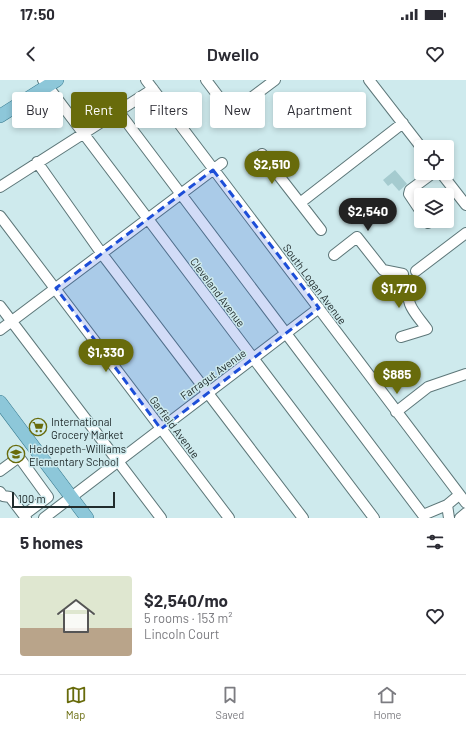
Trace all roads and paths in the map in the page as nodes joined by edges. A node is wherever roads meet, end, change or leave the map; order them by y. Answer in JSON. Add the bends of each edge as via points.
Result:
{"nodes":[{"id":1,"x":146,"y":80,"type":"edge"},
{"id":2,"x":206,"y":80,"type":"edge"},
{"id":3,"x":275,"y":80,"type":"edge"},
{"id":4,"x":370,"y":80,"type":"edge"},
{"id":5,"x":49,"y":82,"type":"edge"},
{"id":6,"x":153,"y":90,"type":"junction"},
{"id":7,"x":127,"y":107,"type":"edge"},
{"id":8,"x":0,"y":116,"type":"edge"},
{"id":9,"x":127,"y":123,"type":"edge"},
{"id":10,"x":402,"y":123,"type":"junction"},
{"id":11,"x":92,"y":128,"type":"edge"},
{"id":12,"x":83,"y":133,"type":"junction"},
{"id":13,"x":415,"y":140,"type":"edge"},
{"id":14,"x":262,"y":154,"type":"dead end"},
{"id":15,"x":37,"y":162,"type":"junction"},
{"id":16,"x":222,"y":163,"type":"dead end"},
{"id":17,"x":213,"y":170,"type":"junction"},
{"id":18,"x":424,"y":180,"type":"edge"},
{"id":19,"x":446,"y":180,"type":"edge"},
{"id":20,"x":0,"y":187,"type":"edge"},
{"id":21,"x":181,"y":194,"type":"junction"},
{"id":22,"x":414,"y":202,"type":"edge"},
{"id":23,"x":300,"y":203,"type":"junction"},
{"id":24,"x":466,"y":205,"type":"edge"},
{"id":25,"x":0,"y":216,"type":"edge"},
{"id":26,"x":148,"y":219,"type":"junction"},
{"id":27,"x":321,"y":230,"type":"dead end"},
{"id":28,"x":466,"y":233,"type":"edge"},
{"id":29,"x":102,"y":254,"type":"junction"},
{"id":30,"x":334,"y":255,"type":"dead end"},
{"id":31,"x":416,"y":271,"type":"junction"},
{"id":32,"x":403,"y":274,"type":"junction"},
{"id":33,"x":409,"y":282,"type":"junction"},
{"id":34,"x":56,"y":288,"type":"junction"},
{"id":35,"x":0,"y":306,"type":"edge"},
{"id":36,"x":319,"y":308,"type":"junction"},
{"id":37,"x":12,"y":321,"type":"junction"},
{"id":38,"x":0,"y":330,"type":"edge"},
{"id":39,"x":286,"y":334,"type":"junction"},
{"id":40,"x":401,"y":337,"type":"dead end"},
{"id":41,"x":254,"y":359,"type":"junction"},
{"id":42,"x":466,"y":374,"type":"edge"},
{"id":43,"x":208,"y":392,"type":"junction"},
{"id":44,"x":0,"y":402,"type":"edge"},
{"id":45,"x":396,"y":412,"type":"junction"},
{"id":46,"x":161,"y":429,"type":"junction"},
{"id":47,"x":118,"y":462,"type":"junction"},
{"id":48,"x":0,"y":471,"type":"edge"},
{"id":49,"x":0,"y":492,"type":"edge"},
{"id":50,"x":459,"y":495,"type":"junction"},
{"id":51,"x":72,"y":498,"type":"junction"},
{"id":52,"x":466,"y":503,"type":"edge"},
{"id":53,"x":447,"y":504,"type":"junction"},
{"id":54,"x":466,"y":513,"type":"edge"},
{"id":55,"x":25,"y":517,"type":"edge"},
{"id":56,"x":44,"y":518,"type":"edge"},
{"id":57,"x":87,"y":518,"type":"edge"},
{"id":58,"x":161,"y":518,"type":"edge"},
{"id":59,"x":229,"y":518,"type":"edge"},
{"id":60,"x":303,"y":518,"type":"edge"},
{"id":61,"x":374,"y":518,"type":"edge"},
{"id":62,"x":449,"y":518,"type":"edge"},
{"id":63,"x":460,"y":518,"type":"edge"}],
"edges":[{"from":1,"to":6,"type":"street","name":"South Logan Avenue"},
{"from":2,"to":3,"type":"street","via":[[231,113]]},
{"from":4,"to":10,"type":"street"},
{"from":5,"to":8,"type":"main road"},
{"from":5,"to":12,"type":"street","name":"Cleveland Avenue"},
{"from":6,"to":7,"type":"street"},
{"from":6,"to":17,"type":"street","name":"South Logan Avenue"},
{"from":9,"to":21,"type":"street"},
{"from":10,"to":13,"type":"street"},
{"from":10,"to":23,"type":"street"},
{"from":11,"to":12,"type":"street"},
{"from":12,"to":15,"type":"street"},
{"from":12,"to":26,"type":"street","name":"Cleveland Avenue"},
{"from":14,"to":23,"type":"street"},
{"from":15,"to":20,"type":"street"},
{"from":15,"to":29,"type":"street"},
{"from":16,"to":17,"type":"street"},
{"from":17,"to":21,"type":"street"},
{"from":17,"to":36,"type":"street","name":"South Logan Avenue"},
{"from":18,"to":22,"type":"street","via":[[410,190],[409,194]]},
{"from":19,"to":24,"type":"street"},
{"from":21,"to":26,"type":"street"},
{"from":21,"to":39,"type":"street"},
{"from":23,"to":27,"type":"street"},
{"from":25,"to":34,"type":"street","name":"Garfield Avenue"},
{"from":26,"to":29,"type":"street"},
{"from":26,"to":41,"type":"street","name":"Cleveland Avenue"},
{"from":28,"to":31,"type":"street"},
{"from":29,"to":34,"type":"street"},
{"from":29,"to":43,"type":"street"},
{"from":30,"to":32,"type":"street","via":[[357,237],[383,270]]},
{"from":31,"to":32,"type":"street","via":[[408,268]]},
{"from":31,"to":33,"type":"street","via":[[416,279]]},
{"from":32,"to":33,"type":"street"},
{"from":33,"to":40,"type":"street","via":[[408,302],[427,329]]},
{"from":34,"to":37,"type":"street"},
{"from":34,"to":46,"type":"street","name":"Garfield Avenue"},
{"from":35,"to":37,"type":"street"},
{"from":36,"to":39,"type":"street","name":"Farragut Avenue"},
{"from":36,"to":45,"type":"street","name":"South Logan Avenue"},
{"from":37,"to":38,"type":"street"},
{"from":37,"to":47,"type":"street"},
{"from":39,"to":41,"type":"street","name":"Farragut Avenue"},
{"from":39,"to":53,"type":"street","via":[[424,515]]},
{"from":41,"to":43,"type":"street","name":"Farragut Avenue"},
{"from":41,"to":61,"type":"street","name":"Cleveland Avenue"},
{"from":42,"to":45,"type":"street","via":[[428,387]]},
{"from":43,"to":46,"type":"street","name":"Farragut Avenue"},
{"from":43,"to":60,"type":"street"},
{"from":44,"to":51,"type":"main road"},
{"from":45,"to":50,"type":"street","name":"South Logan Avenue"},
{"from":46,"to":47,"type":"street","name":"Farragut Avenue"},
{"from":46,"to":59,"type":"street","name":"Garfield Avenue"},
{"from":47,"to":51,"type":"street","name":"Farragut Avenue"},
{"from":47,"to":58,"type":"street"},
{"from":48,"to":55,"type":"street","via":[[19,457],[48,497]]},
{"from":49,"to":55,"type":"street","via":[[3,496],[10,497]]},
{"from":50,"to":52,"type":"street","name":"South Logan Avenue"},
{"from":50,"to":53,"type":"street"},
{"from":51,"to":56,"type":"street","name":"Farragut Avenue"},
{"from":51,"to":57,"type":"main road"},
{"from":53,"to":62,"type":"street"},
{"from":54,"to":63,"type":"street"}]}
